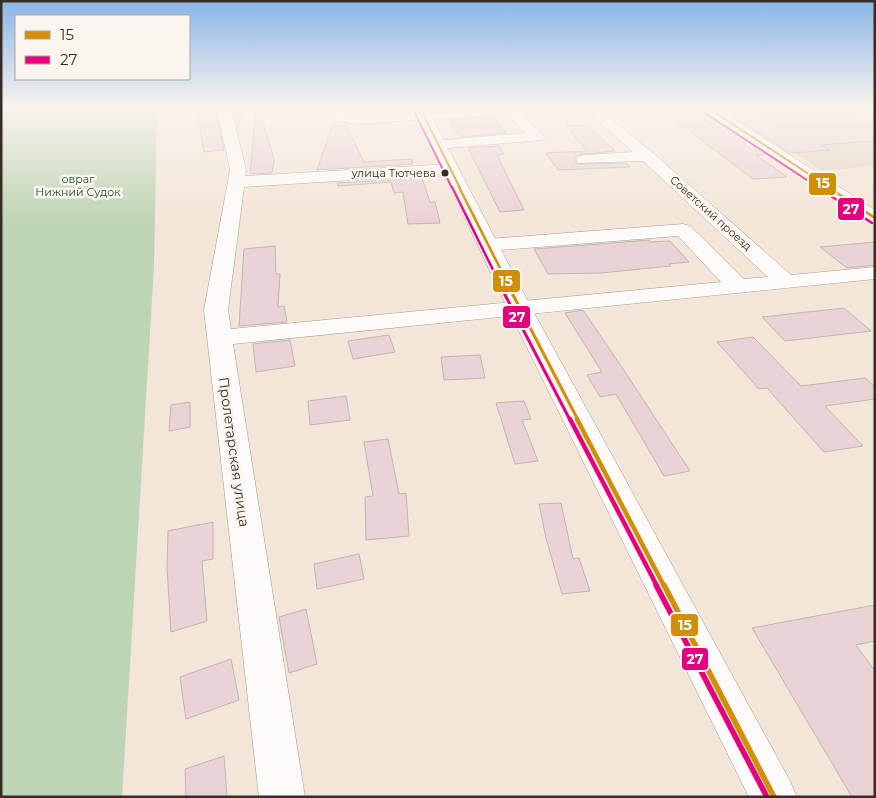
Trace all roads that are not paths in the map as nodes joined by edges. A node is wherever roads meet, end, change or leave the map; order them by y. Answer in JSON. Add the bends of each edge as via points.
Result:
{"nodes":[{"id":1,"x":232,"y":145,"type":"edge"},
{"id":2,"x":436,"y":145,"type":"edge"},
{"id":3,"x":496,"y":145,"type":"edge"},
{"id":4,"x":634,"y":145,"type":"edge"},
{"id":5,"x":765,"y":145,"type":"edge"},
{"id":6,"x":444,"y":156,"type":"junction"},
{"id":7,"x":647,"y":156,"type":"junction"},
{"id":8,"x":584,"y":160,"type":"dead end"},
{"id":9,"x":236,"y":182,"type":"junction"},
{"id":10,"x":875,"y":218,"type":"edge"},
{"id":11,"x":488,"y":244,"type":"junction"},
{"id":12,"x":875,"y":273,"type":"edge"},
{"id":13,"x":786,"y":281,"type":"junction"},
{"id":14,"x":738,"y":286,"type":"junction"},
{"id":15,"x":520,"y":309,"type":"junction"},
{"id":16,"x":219,"y":338,"type":"junction"},
{"id":17,"x":282,"y":797,"type":"edge"},
{"id":18,"x":774,"y":797,"type":"edge"}],
"edges":[{"from":1,"to":9,"type":"street","name":"Пролетарская улица","via":[[238,170]]},
{"from":2,"to":6,"type":"street"},
{"from":3,"to":6,"type":"street"},
{"from":4,"to":7,"type":"street","name":"Советский проезд"},
{"from":5,"to":10,"type":"street"},
{"from":6,"to":9,"type":"street"},
{"from":6,"to":11,"type":"street"},
{"from":7,"to":8,"type":"street"},
{"from":7,"to":13,"type":"street","name":"Советский проезд"},
{"from":9,"to":16,"type":"street","name":"Пролетарская улица","via":[[216,310]]},
{"from":11,"to":14,"type":"street","via":[[683,230]]},
{"from":11,"to":15,"type":"street"},
{"from":12,"to":13,"type":"street"},
{"from":13,"to":14,"type":"street"},
{"from":14,"to":15,"type":"street"},
{"from":15,"to":16,"type":"street"},
{"from":15,"to":18,"type":"street"},
{"from":16,"to":17,"type":"street","name":"Пролетарская улица"}]}
